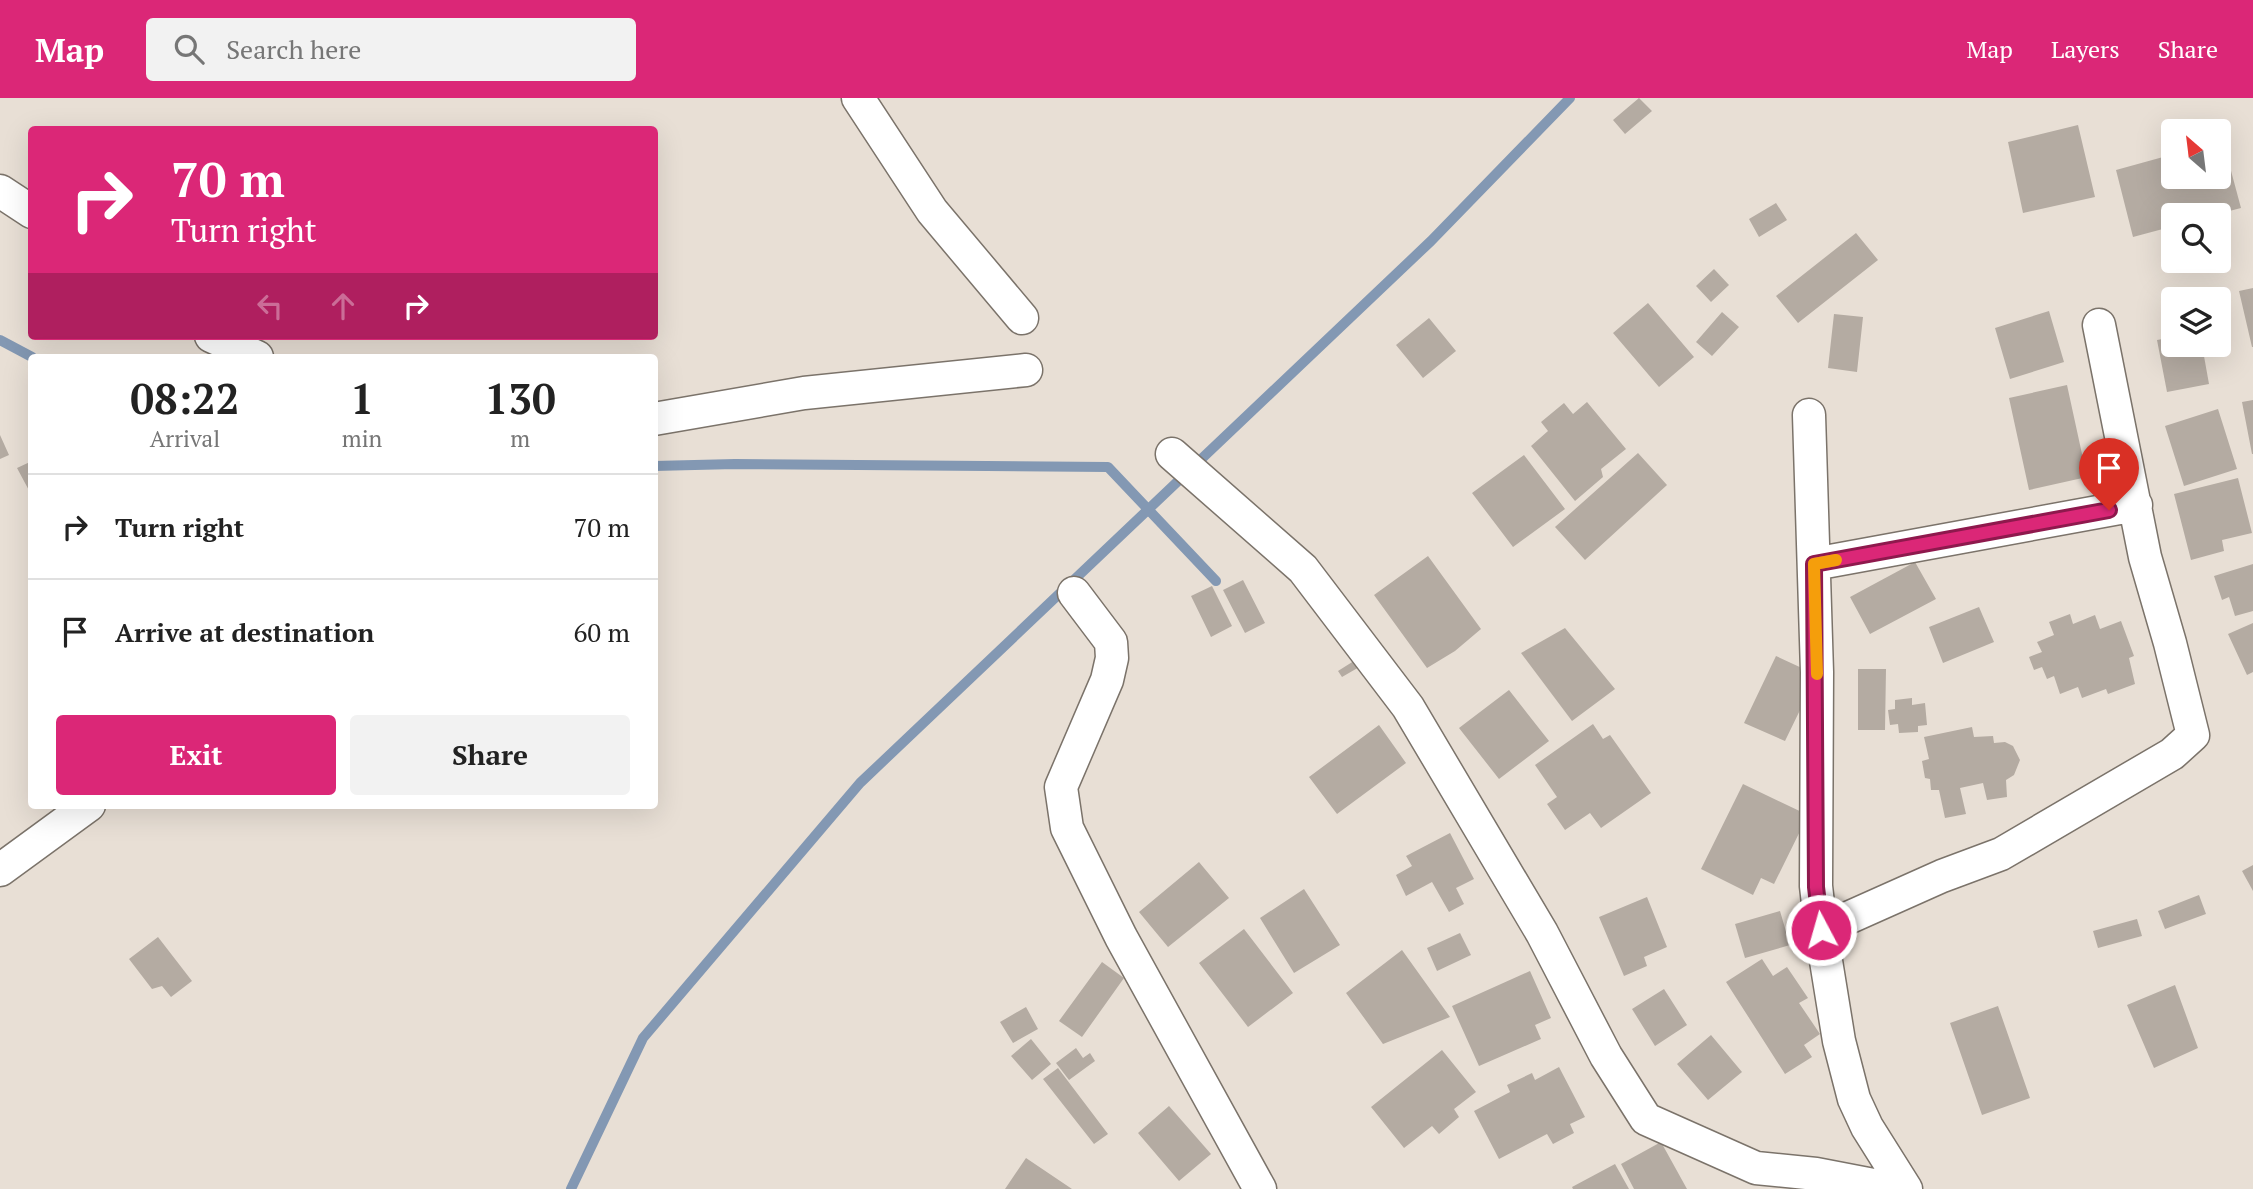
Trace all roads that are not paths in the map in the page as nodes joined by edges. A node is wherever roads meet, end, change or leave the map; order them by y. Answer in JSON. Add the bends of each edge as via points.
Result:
{"nodes":[{"id":1,"x":858,"y":98,"type":"edge"},
{"id":2,"x":0,"y":191,"type":"edge"},
{"id":3,"x":28,"y":209,"type":"edge"},
{"id":4,"x":1022,"y":318,"type":"dead end"},
{"id":5,"x":2099,"y":325,"type":"dead end"},
{"id":6,"x":220,"y":340,"type":"edge"},
{"id":7,"x":250,"y":354,"type":"edge"},
{"id":8,"x":1026,"y":370,"type":"dead end"},
{"id":9,"x":1809,"y":415,"type":"dead end"},
{"id":10,"x":658,"y":418,"type":"edge"},
{"id":11,"x":1172,"y":454,"type":"dead end"},
{"id":12,"x":2136,"y":505,"type":"junction"},
{"id":13,"x":1814,"y":564,"type":"junction"},
{"id":14,"x":1074,"y":593,"type":"dead end"},
{"id":15,"x":84,"y":809,"type":"edge"},
{"id":16,"x":0,"y":870,"type":"edge"},
{"id":17,"x":1821,"y":930,"type":"junction"},
{"id":18,"x":1260,"y":1189,"type":"edge"},
{"id":19,"x":1895,"y":1189,"type":"edge"},
{"id":20,"x":1906,"y":1189,"type":"edge"}],
"edges":[{"from":1,"to":4,"type":"street","via":[[932,211]]},
{"from":2,"to":3,"type":"street"},
{"from":5,"to":12,"type":"street"},
{"from":6,"to":7,"type":"street"},
{"from":8,"to":10,"type":"street","via":[[804,393]]},
{"from":9,"to":13,"type":"street"},
{"from":11,"to":19,"type":"street","via":[[1303,569],[1408,707],[1646,1119],[1756,1168]]},
{"from":12,"to":13,"type":"street"},
{"from":12,"to":17,"type":"street","via":[[2145,557],[2193,736],[2172,754],[2001,854]]},
{"from":13,"to":17,"type":"street","via":[[1816,887]]},
{"from":14,"to":18,"type":"street","via":[[1111,642],[1112,658],[1107,681],[1061,787],[1067,828],[1121,937]]},
{"from":15,"to":16,"type":"street"},
{"from":17,"to":20,"type":"street","via":[[1839,1041],[1854,1099]]}]}
